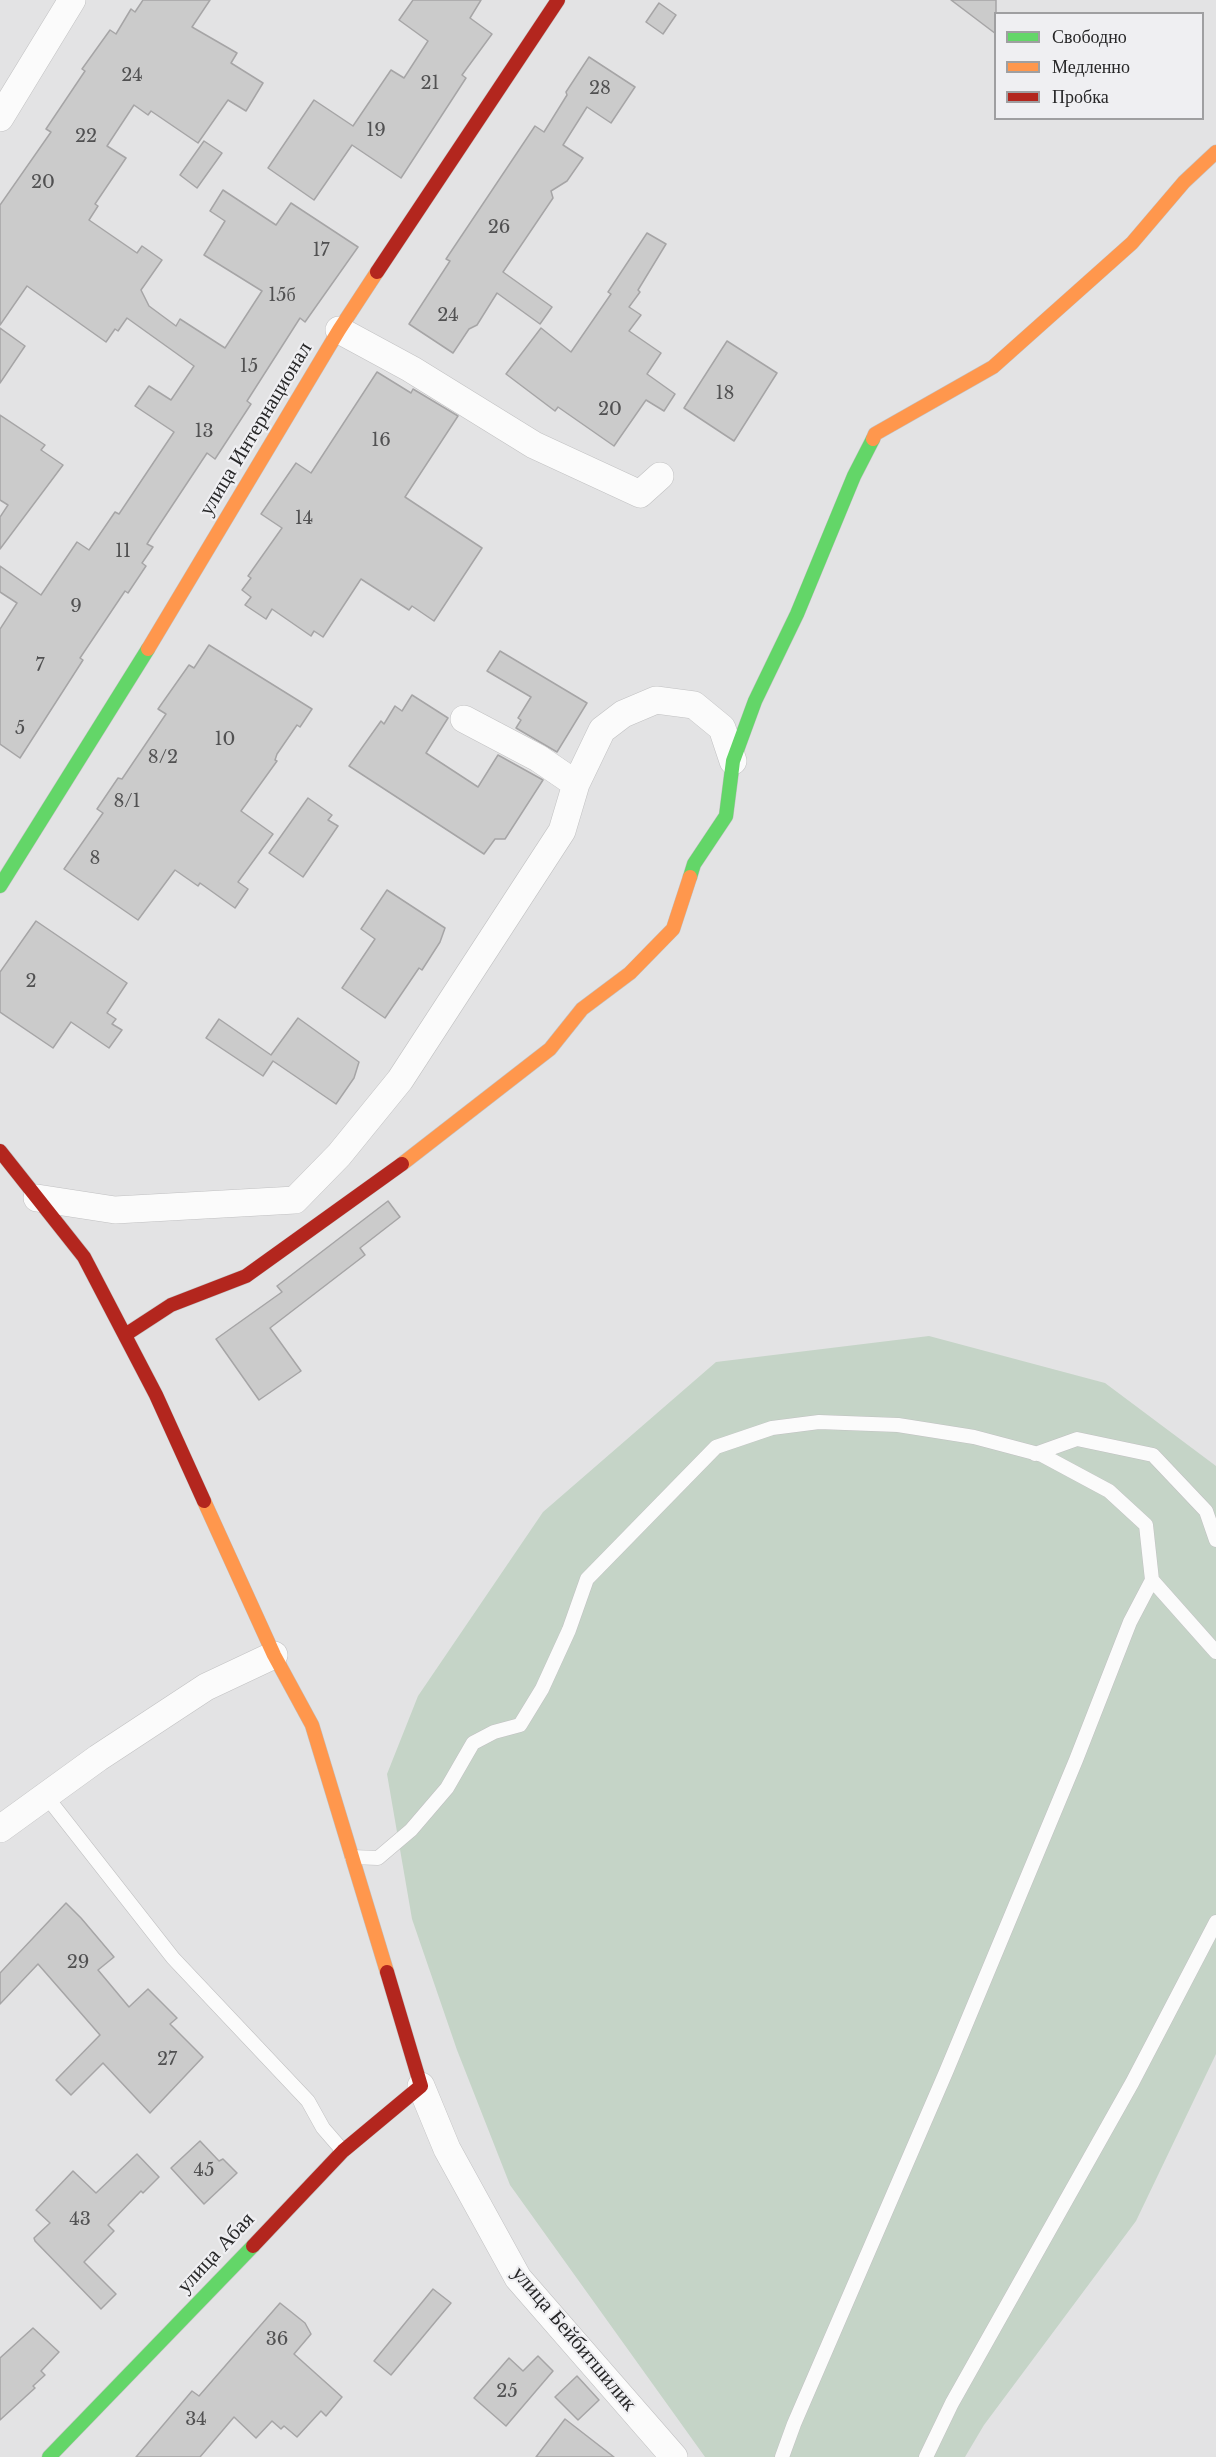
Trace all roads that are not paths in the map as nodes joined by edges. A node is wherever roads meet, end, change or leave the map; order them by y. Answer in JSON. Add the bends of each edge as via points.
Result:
{"nodes":[{"id":1,"x":72,"y":0,"type":"edge"},
{"id":2,"x":558,"y":0,"type":"edge"},
{"id":3,"x":0,"y":118,"type":"edge"},
{"id":4,"x":1216,"y":152,"type":"edge"},
{"id":5,"x":339,"y":330,"type":"junction"},
{"id":6,"x":660,"y":476,"type":"dead end"},
{"id":7,"x":464,"y":719,"type":"dead end"},
{"id":8,"x":733,"y":761,"type":"junction"},
{"id":9,"x":576,"y":784,"type":"junction"},
{"id":10,"x":0,"y":886,"type":"edge"},
{"id":11,"x":0,"y":1151,"type":"edge"},
{"id":12,"x":37,"y":1198,"type":"junction"},
{"id":13,"x":125,"y":1335,"type":"junction"},
{"id":14,"x":1035,"y":1454,"type":"junction"},
{"id":15,"x":1216,"y":1540,"type":"edge"},
{"id":16,"x":1152,"y":1580,"type":"junction"},
{"id":17,"x":1216,"y":1652,"type":"edge"},
{"id":18,"x":274,"y":1655,"type":"junction"},
{"id":19,"x":46,"y":1796,"type":"junction"},
{"id":20,"x":0,"y":1829,"type":"edge"},
{"id":21,"x":352,"y":1857,"type":"junction"},
{"id":22,"x":1216,"y":1922,"type":"edge"},
{"id":23,"x":421,"y":2086,"type":"junction"},
{"id":24,"x":343,"y":2151,"type":"junction"},
{"id":25,"x":670,"y":2455,"type":"edge"},
{"id":26,"x":49,"y":2457,"type":"edge"},
{"id":27,"x":782,"y":2457,"type":"edge"},
{"id":28,"x":926,"y":2457,"type":"edge"}],
"edges":[{"from":1,"to":3,"type":"street"},
{"from":2,"to":5,"type":"street","name":"улица Интернационал"},
{"from":4,"to":8,"type":"street","via":[[1184,182],[1132,243],[993,368],[875,434],[755,701]]},
{"from":5,"to":6,"type":"street","via":[[534,445],[640,494]]},
{"from":5,"to":10,"type":"street","name":"улица Интернационал","via":[[192,579]]},
{"from":7,"to":9,"type":"street","via":[[538,758]]},
{"from":8,"to":9,"type":"street","via":[[722,728],[694,705],[656,700],[622,714],[602,730]]},
{"from":8,"to":13,"type":"street","via":[[726,816],[694,864],[673,929],[630,973],[582,1009],[550,1049],[410,1158],[246,1276],[171,1305]]},
{"from":9,"to":12,"type":"street","via":[[562,831],[400,1080],[339,1155],[295,1200],[114,1210]]},
{"from":11,"to":12,"type":"street"},
{"from":12,"to":13,"type":"street","via":[[84,1257]]},
{"from":13,"to":18,"type":"street"},
{"from":14,"to":15,"type":"lane","via":[[1077,1439],[1153,1455],[1206,1511]]},
{"from":14,"to":16,"type":"lane","via":[[1109,1491],[1146,1525]]},
{"from":14,"to":21,"type":"lane","via":[[974,1437],[898,1425],[819,1422],[772,1428],[716,1447],[587,1579],[542,1689],[520,1725],[474,1743],[447,1788],[411,1830],[378,1858]]},
{"from":16,"to":17,"type":"lane"},
{"from":16,"to":27,"type":"lane","via":[[1130,1622],[985,1979]]},
{"from":18,"to":19,"type":"street","via":[[206,1688]]},
{"from":18,"to":21,"type":"street","via":[[312,1725]]},
{"from":19,"to":20,"type":"street"},
{"from":19,"to":24,"type":"lane","via":[[173,1958],[308,2101],[322,2128]]},
{"from":21,"to":23,"type":"street"},
{"from":22,"to":28,"type":"lane"},
{"from":23,"to":24,"type":"street","name":"улица Абая"},
{"from":23,"to":25,"type":"street","name":"улица Бейбитшилик","via":[[447,2150],[518,2278]]},
{"from":24,"to":26,"type":"street","name":"улица Абая"}]}
